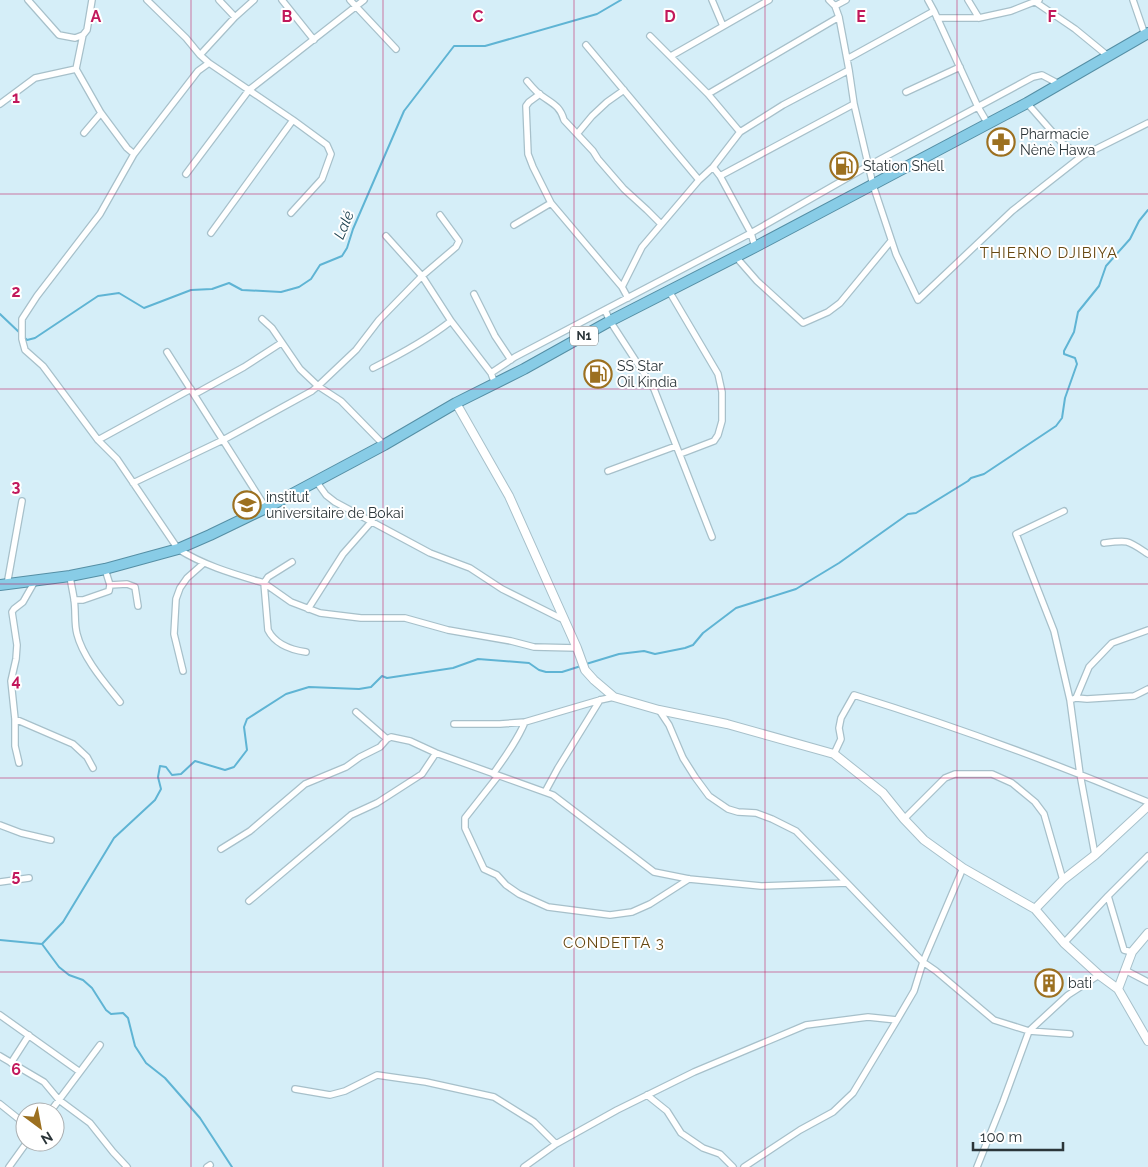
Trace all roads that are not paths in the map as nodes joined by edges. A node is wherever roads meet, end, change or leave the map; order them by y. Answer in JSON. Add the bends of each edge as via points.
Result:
{"nodes":[{"id":1,"x":28,"y":0,"type":"edge"},
{"id":2,"x":92,"y":0,"type":"edge"},
{"id":3,"x":148,"y":0,"type":"edge"},
{"id":4,"x":219,"y":0,"type":"edge"},
{"id":5,"x":254,"y":0,"type":"edge"},
{"id":6,"x":282,"y":0,"type":"edge"},
{"id":7,"x":350,"y":0,"type":"edge"},
{"id":8,"x":364,"y":0,"type":"edge"},
{"id":9,"x":712,"y":0,"type":"edge"},
{"id":10,"x":769,"y":0,"type":"edge"},
{"id":11,"x":829,"y":0,"type":"edge"},
{"id":12,"x":846,"y":0,"type":"edge"},
{"id":13,"x":928,"y":0,"type":"edge"},
{"id":14,"x":968,"y":0,"type":"edge"},
{"id":15,"x":1133,"y":0,"type":"edge"},
{"id":16,"x":1035,"y":1,"type":"edge"},
{"id":17,"x":835,"y":6,"type":"junction"},
{"id":18,"x":357,"y":7,"type":"junction"},
{"id":19,"x":934,"y":12,"type":"junction"},
{"id":20,"x":235,"y":17,"type":"junction"},
{"id":21,"x":839,"y":17,"type":"junction"},
{"id":22,"x":937,"y":18,"type":"junction"},
{"id":23,"x":979,"y":18,"type":"junction"},
{"id":24,"x":723,"y":26,"type":"junction"},
{"id":25,"x":1146,"y":34,"type":"edge"},
{"id":26,"x":83,"y":35,"type":"junction"},
{"id":27,"x":650,"y":36,"type":"dead end"},
{"id":28,"x":314,"y":40,"type":"junction"},
{"id":29,"x":586,"y":45,"type":"dead end"},
{"id":30,"x":396,"y":49,"type":"dead end"},
{"id":31,"x":200,"y":55,"type":"junction"},
{"id":32,"x":670,"y":56,"type":"junction"},
{"id":33,"x":1108,"y":56,"type":"junction"},
{"id":34,"x":847,"y":59,"type":"junction"},
{"id":35,"x":209,"y":63,"type":"junction"},
{"id":36,"x":960,"y":67,"type":"junction"},
{"id":37,"x":76,"y":69,"type":"junction"},
{"id":38,"x":849,"y":70,"type":"junction"},
{"id":39,"x":527,"y":81,"type":"dead end"},
{"id":40,"x":1059,"y":84,"type":"junction"},
{"id":41,"x":250,"y":90,"type":"junction"},
{"id":42,"x":624,"y":90,"type":"junction"},
{"id":43,"x":906,"y":92,"type":"dead end"},
{"id":44,"x":540,"y":94,"type":"junction"},
{"id":45,"x":708,"y":94,"type":"junction"},
{"id":46,"x":1027,"y":103,"type":"junction"},
{"id":47,"x":0,"y":104,"type":"edge"},
{"id":48,"x":854,"y":104,"type":"junction"},
{"id":49,"x":978,"y":107,"type":"junction"},
{"id":50,"x":101,"y":113,"type":"junction"},
{"id":51,"x":293,"y":120,"type":"junction"},
{"id":52,"x":1148,"y":123,"type":"edge"},
{"id":53,"x":988,"y":124,"type":"junction"},
{"id":54,"x":740,"y":132,"type":"junction"},
{"id":55,"x":84,"y":133,"type":"dead end"},
{"id":56,"x":577,"y":134,"type":"junction"},
{"id":57,"x":134,"y":154,"type":"junction"},
{"id":58,"x":1082,"y":156,"type":"junction"},
{"id":59,"x":868,"y":166,"type":"junction"},
{"id":60,"x":713,"y":167,"type":"junction"},
{"id":61,"x":186,"y":174,"type":"dead end"},
{"id":62,"x":720,"y":176,"type":"junction"},
{"id":63,"x":700,"y":180,"type":"junction"},
{"id":64,"x":873,"y":185,"type":"junction"},
{"id":65,"x":551,"y":203,"type":"junction"},
{"id":66,"x":291,"y":213,"type":"dead end"},
{"id":67,"x":440,"y":215,"type":"dead end"},
{"id":68,"x":661,"y":224,"type":"junction"},
{"id":69,"x":514,"y":225,"type":"dead end"},
{"id":70,"x":211,"y":232,"type":"dead end"},
{"id":71,"x":751,"y":233,"type":"junction"},
{"id":72,"x":386,"y":236,"type":"dead end"},
{"id":73,"x":891,"y":241,"type":"junction"},
{"id":74,"x":755,"y":247,"type":"junction"},
{"id":75,"x":736,"y":257,"type":"junction"},
{"id":76,"x":422,"y":276,"type":"junction"},
{"id":77,"x":622,"y":287,"type":"junction"},
{"id":78,"x":669,"y":291,"type":"junction"},
{"id":79,"x":474,"y":294,"type":"dead end"},
{"id":80,"x":628,"y":298,"type":"junction"},
{"id":81,"x":605,"y":310,"type":"junction"},
{"id":82,"x":262,"y":319,"type":"dead end"},
{"id":83,"x":451,"y":320,"type":"junction"},
{"id":84,"x":610,"y":321,"type":"junction"},
{"id":85,"x":281,"y":343,"type":"junction"},
{"id":86,"x":167,"y":352,"type":"dead end"},
{"id":87,"x":513,"y":358,"type":"junction"},
{"id":88,"x":373,"y":368,"type":"dead end"},
{"id":89,"x":524,"y":369,"type":"junction"},
{"id":90,"x":491,"y":373,"type":"junction"},
{"id":91,"x":495,"y":384,"type":"junction"},
{"id":92,"x":318,"y":386,"type":"junction"},
{"id":93,"x":193,"y":392,"type":"junction"},
{"id":94,"x":456,"y":403,"type":"junction"},
{"id":95,"x":98,"y":440,"type":"junction"},
{"id":96,"x":223,"y":440,"type":"junction"},
{"id":97,"x":384,"y":445,"type":"junction"},
{"id":98,"x":676,"y":446,"type":"junction"},
{"id":99,"x":680,"y":454,"type":"junction"},
{"id":100,"x":608,"y":471,"type":"dead end"},
{"id":101,"x":316,"y":481,"type":"junction"},
{"id":102,"x":133,"y":483,"type":"junction"},
{"id":103,"x":22,"y":501,"type":"dead end"},
{"id":104,"x":266,"y":508,"type":"junction"},
{"id":105,"x":1064,"y":511,"type":"dead end"},
{"id":106,"x":372,"y":521,"type":"junction"},
{"id":107,"x":712,"y":537,"type":"dead end"},
{"id":108,"x":1104,"y":544,"type":"dead end"},
{"id":109,"x":178,"y":549,"type":"junction"},
{"id":110,"x":1148,"y":554,"type":"edge"},
{"id":111,"x":292,"y":562,"type":"dead end"},
{"id":112,"x":204,"y":563,"type":"junction"},
{"id":113,"x":105,"y":569,"type":"junction"},
{"id":114,"x":70,"y":576,"type":"junction"},
{"id":115,"x":35,"y":581,"type":"junction"},
{"id":116,"x":264,"y":583,"type":"junction"},
{"id":117,"x":3,"y":585,"type":"edge"},
{"id":118,"x":110,"y":585,"type":"junction"},
{"id":119,"x":74,"y":600,"type":"junction"},
{"id":120,"x":138,"y":606,"type":"dead end"},
{"id":121,"x":308,"y":609,"type":"junction"},
{"id":122,"x":565,"y":620,"type":"junction"},
{"id":123,"x":1148,"y":630,"type":"edge"},
{"id":124,"x":577,"y":648,"type":"junction"},
{"id":125,"x":306,"y":652,"type":"dead end"},
{"id":126,"x":183,"y":671,"type":"dead end"},
{"id":127,"x":1148,"y":689,"type":"edge"},
{"id":128,"x":614,"y":697,"type":"junction"},
{"id":129,"x":1073,"y":699,"type":"junction"},
{"id":130,"x":600,"y":700,"type":"junction"},
{"id":131,"x":120,"y":702,"type":"dead end"},
{"id":132,"x":659,"y":710,"type":"junction"},
{"id":133,"x":356,"y":712,"type":"dead end"},
{"id":134,"x":15,"y":719,"type":"junction"},
{"id":135,"x":525,"y":722,"type":"junction"},
{"id":136,"x":454,"y":724,"type":"dead end"},
{"id":137,"x":387,"y":739,"type":"junction"},
{"id":138,"x":436,"y":753,"type":"junction"},
{"id":139,"x":834,"y":754,"type":"junction"},
{"id":140,"x":19,"y":763,"type":"dead end"},
{"id":141,"x":93,"y":768,"type":"dead end"},
{"id":142,"x":1080,"y":774,"type":"junction"},
{"id":143,"x":495,"y":775,"type":"junction"},
{"id":144,"x":544,"y":792,"type":"junction"},
{"id":145,"x":1148,"y":802,"type":"edge"},
{"id":146,"x":1148,"y":806,"type":"edge"},
{"id":147,"x":904,"y":819,"type":"junction"},
{"id":148,"x":0,"y":825,"type":"edge"},
{"id":149,"x":51,"y":840,"type":"dead end"},
{"id":150,"x":221,"y":849,"type":"dead end"},
{"id":151,"x":1095,"y":855,"type":"junction"},
{"id":152,"x":1148,"y":856,"type":"edge"},
{"id":153,"x":963,"y":868,"type":"junction"},
{"id":154,"x":30,"y":878,"type":"dead end"},
{"id":155,"x":689,"y":879,"type":"junction"},
{"id":156,"x":1063,"y":880,"type":"junction"},
{"id":157,"x":0,"y":882,"type":"edge"},
{"id":158,"x":847,"y":883,"type":"junction"},
{"id":159,"x":1108,"y":896,"type":"junction"},
{"id":160,"x":249,"y":901,"type":"dead end"},
{"id":161,"x":1035,"y":909,"type":"junction"},
{"id":162,"x":1148,"y":933,"type":"edge"},
{"id":163,"x":1064,"y":942,"type":"junction"},
{"id":164,"x":1132,"y":952,"type":"junction"},
{"id":165,"x":924,"y":962,"type":"junction"},
{"id":166,"x":1125,"y":970,"type":"junction"},
{"id":167,"x":1099,"y":975,"type":"junction"},
{"id":168,"x":1148,"y":982,"type":"edge"},
{"id":169,"x":1118,"y":990,"type":"junction"},
{"id":170,"x":0,"y":1015,"type":"edge"},
{"id":171,"x":897,"y":1020,"type":"junction"},
{"id":172,"x":1029,"y":1032,"type":"junction"},
{"id":173,"x":1070,"y":1034,"type":"dead end"},
{"id":174,"x":29,"y":1035,"type":"junction"},
{"id":175,"x":1148,"y":1041,"type":"edge"},
{"id":176,"x":100,"y":1045,"type":"dead end"},
{"id":177,"x":0,"y":1056,"type":"edge"},
{"id":178,"x":11,"y":1063,"type":"junction"},
{"id":179,"x":80,"y":1072,"type":"junction"},
{"id":180,"x":295,"y":1089,"type":"dead end"},
{"id":181,"x":647,"y":1095,"type":"junction"},
{"id":182,"x":59,"y":1100,"type":"junction"},
{"id":183,"x":0,"y":1104,"type":"edge"},
{"id":184,"x":15,"y":1116,"type":"edge"},
{"id":185,"x":556,"y":1144,"type":"junction"},
{"id":186,"x":20,"y":1152,"type":"edge"},
{"id":187,"x":9,"y":1167,"type":"edge"},
{"id":188,"x":127,"y":1167,"type":"edge"},
{"id":189,"x":524,"y":1167,"type":"edge"},
{"id":190,"x":733,"y":1167,"type":"edge"},
{"id":191,"x":744,"y":1167,"type":"edge"},
{"id":192,"x":978,"y":1167,"type":"edge"}],
"edges":[{"from":1,"to":26,"type":"street","via":[[60,35],[75,38]]},
{"from":2,"to":26,"type":"street","via":[[87,30]]},
{"from":3,"to":31,"type":"street"},
{"from":4,"to":20,"type":"street"},
{"from":5,"to":20,"type":"street"},
{"from":6,"to":28,"type":"street"},
{"from":7,"to":18,"type":"street"},
{"from":8,"to":18,"type":"street"},
{"from":9,"to":24,"type":"street"},
{"from":10,"to":24,"type":"street"},
{"from":11,"to":17,"type":"street"},
{"from":12,"to":17,"type":"street"},
{"from":13,"to":19,"type":"street"},
{"from":14,"to":23,"type":"street"},
{"from":15,"to":25,"type":"street"},
{"from":16,"to":23,"type":"street","via":[[1011,11]]},
{"from":16,"to":33,"type":"street"},
{"from":17,"to":21,"type":"street"},
{"from":18,"to":28,"type":"street"},
{"from":18,"to":30,"type":"street"},
{"from":19,"to":22,"type":"street"},
{"from":19,"to":34,"type":"street"},
{"from":20,"to":31,"type":"street"},
{"from":21,"to":34,"type":"street"},
{"from":21,"to":45,"type":"street"},
{"from":22,"to":23,"type":"street"},
{"from":22,"to":36,"type":"street"},
{"from":24,"to":32,"type":"street"},
{"from":25,"to":33,"type":"highway","number":"N1"},
{"from":26,"to":37,"type":"street"},
{"from":27,"to":32,"type":"street"},
{"from":28,"to":41,"type":"street"},
{"from":29,"to":42,"type":"street"},
{"from":31,"to":35,"type":"street"},
{"from":32,"to":45,"type":"street"},
{"from":33,"to":40,"type":"highway","number":"N1"},
{"from":34,"to":38,"type":"street"},
{"from":35,"to":41,"type":"street"},
{"from":35,"to":57,"type":"street","via":[[198,71]]},
{"from":36,"to":43,"type":"street"},
{"from":36,"to":49,"type":"street"},
{"from":37,"to":47,"type":"street","via":[[35,78]]},
{"from":37,"to":50,"type":"street"},
{"from":38,"to":48,"type":"street"},
{"from":38,"to":54,"type":"street"},
{"from":39,"to":44,"type":"street"},
{"from":40,"to":46,"type":"highway","number":"N1"},
{"from":40,"to":49,"type":"street","via":[[1042,75],[1033,77]]},
{"from":41,"to":51,"type":"street"},
{"from":41,"to":61,"type":"street"},
{"from":42,"to":56,"type":"street","via":[[592,116]]},
{"from":42,"to":63,"type":"street"},
{"from":44,"to":56,"type":"street","via":[[559,108],[564,120]]},
{"from":44,"to":65,"type":"street","via":[[526,106],[528,154]]},
{"from":45,"to":54,"type":"street"},
{"from":46,"to":53,"type":"highway","number":"N1"},
{"from":46,"to":58,"type":"street","via":[[1062,143]]},
{"from":48,"to":59,"type":"street"},
{"from":48,"to":62,"type":"street"},
{"from":49,"to":53,"type":"street"},
{"from":49,"to":59,"type":"street"},
{"from":50,"to":55,"type":"street"},
{"from":50,"to":57,"type":"street"},
{"from":51,"to":66,"type":"street","via":[[327,145],[331,154],[322,179]]},
{"from":51,"to":70,"type":"street"},
{"from":52,"to":58,"type":"street"},
{"from":53,"to":64,"type":"highway","number":"N1"},
{"from":54,"to":60,"type":"street"},
{"from":56,"to":68,"type":"street","via":[[624,189]]},
{"from":57,"to":95,"type":"street","via":[[100,214],[22,319],[25,350],[43,366]]},
{"from":58,"to":73,"type":"street","via":[[1012,211],[918,300]]},
{"from":59,"to":64,"type":"street"},
{"from":59,"to":71,"type":"street"},
{"from":60,"to":62,"type":"street"},
{"from":60,"to":63,"type":"street"},
{"from":62,"to":71,"type":"street"},
{"from":63,"to":68,"type":"street"},
{"from":64,"to":73,"type":"street"},
{"from":64,"to":74,"type":"highway","number":"N1"},
{"from":65,"to":69,"type":"street"},
{"from":65,"to":77,"type":"street"},
{"from":67,"to":76,"type":"street","via":[[459,242]]},
{"from":68,"to":77,"type":"street","via":[[642,247]]},
{"from":71,"to":74,"type":"street"},
{"from":71,"to":80,"type":"street"},
{"from":72,"to":76,"type":"street"},
{"from":73,"to":75,"type":"street","via":[[840,303],[804,323],[757,282]]},
{"from":74,"to":75,"type":"highway","number":"N1"},
{"from":75,"to":78,"type":"highway","number":"N1"},
{"from":76,"to":83,"type":"street"},
{"from":76,"to":92,"type":"street","via":[[356,350]]},
{"from":77,"to":80,"type":"street"},
{"from":78,"to":84,"type":"highway","number":"N1"},
{"from":78,"to":99,"type":"street","via":[[718,374],[722,392],[722,421],[718,435],[714,440]]},
{"from":79,"to":87,"type":"street","via":[[495,336]]},
{"from":80,"to":81,"type":"street"},
{"from":81,"to":84,"type":"street"},
{"from":81,"to":87,"type":"street"},
{"from":82,"to":85,"type":"street"},
{"from":83,"to":88,"type":"street","via":[[415,346]]},
{"from":83,"to":90,"type":"street"},
{"from":84,"to":89,"type":"highway","number":"N1"},
{"from":84,"to":98,"type":"street","via":[[654,389]]},
{"from":85,"to":92,"type":"street","via":[[300,369]]},
{"from":85,"to":93,"type":"street","via":[[244,367]]},
{"from":86,"to":93,"type":"street"},
{"from":87,"to":89,"type":"street"},
{"from":87,"to":90,"type":"street"},
{"from":89,"to":91,"type":"highway","number":"N1"},
{"from":90,"to":91,"type":"street"},
{"from":91,"to":94,"type":"highway","number":"N1"},
{"from":92,"to":96,"type":"street"},
{"from":92,"to":97,"type":"street","via":[[341,401]]},
{"from":93,"to":95,"type":"street"},
{"from":93,"to":96,"type":"street"},
{"from":94,"to":97,"type":"highway","number":"N1"},
{"from":94,"to":122,"type":"street","via":[[510,496]]},
{"from":95,"to":102,"type":"street","via":[[117,459]]},
{"from":96,"to":102,"type":"street"},
{"from":96,"to":104,"type":"street"},
{"from":97,"to":101,"type":"highway","number":"N1"},
{"from":98,"to":99,"type":"street"},
{"from":98,"to":100,"type":"street"},
{"from":99,"to":107,"type":"street"},
{"from":101,"to":104,"type":"highway","number":"N1"},
{"from":101,"to":106,"type":"street","via":[[334,502]]},
{"from":102,"to":109,"type":"street"},
{"from":103,"to":117,"type":"street"},
{"from":104,"to":109,"type":"highway","number":"N1"},
{"from":105,"to":129,"type":"street","via":[[1016,534],[1054,631]]},
{"from":106,"to":121,"type":"street","via":[[343,554]]},
{"from":106,"to":122,"type":"street","via":[[430,552],[470,568],[502,589]]},
{"from":108,"to":110,"type":"street","via":[[1129,541]]},
{"from":109,"to":112,"type":"street"},
{"from":109,"to":113,"type":"highway","number":"N1"},
{"from":111,"to":116,"type":"street"},
{"from":112,"to":116,"type":"street"},
{"from":112,"to":126,"type":"street","via":[[187,578],[176,599],[174,634]]},
{"from":113,"to":114,"type":"highway","number":"N1"},
{"from":113,"to":118,"type":"street"},
{"from":114,"to":115,"type":"highway","number":"N1"},
{"from":114,"to":119,"type":"street"},
{"from":115,"to":117,"type":"highway","number":"N1"},
{"from":115,"to":134,"type":"street","via":[[24,602],[12,612],[17,645],[11,681]]},
{"from":116,"to":121,"type":"street","via":[[291,602]]},
{"from":116,"to":125,"type":"street","via":[[271,636],[295,651]]},
{"from":118,"to":119,"type":"street","via":[[109,591]]},
{"from":118,"to":120,"type":"street","via":[[127,584],[135,588]]},
{"from":119,"to":131,"type":"street","via":[[74,619],[82,647]]},
{"from":121,"to":124,"type":"street","via":[[361,618],[404,618],[534,647]]},
{"from":122,"to":124,"type":"street"},
{"from":123,"to":129,"type":"street","via":[[1112,643],[1089,667]]},
{"from":124,"to":128,"type":"street","via":[[594,680]]},
{"from":127,"to":129,"type":"street","via":[[1134,696]]},
{"from":128,"to":130,"type":"street"},
{"from":128,"to":132,"type":"street"},
{"from":129,"to":142,"type":"street"},
{"from":130,"to":135,"type":"street"},
{"from":130,"to":144,"type":"street"},
{"from":132,"to":139,"type":"street","via":[[727,724]]},
{"from":132,"to":158,"type":"street","via":[[683,758],[709,796],[728,809],[756,813],[796,832]]},
{"from":133,"to":137,"type":"street"},
{"from":134,"to":140,"type":"street"},
{"from":134,"to":141,"type":"street","via":[[73,744]]},
{"from":135,"to":136,"type":"street"},
{"from":135,"to":143,"type":"street"},
{"from":137,"to":138,"type":"street","via":[[410,741]]},
{"from":137,"to":150,"type":"street","via":[[380,747],[346,766],[305,784],[250,830]]},
{"from":138,"to":143,"type":"street"},
{"from":138,"to":160,"type":"street","via":[[422,774],[377,803],[351,814]]},
{"from":139,"to":142,"type":"street","via":[[841,739],[841,718],[854,695]]},
{"from":139,"to":147,"type":"street","via":[[882,793]]},
{"from":142,"to":145,"type":"street"},
{"from":142,"to":151,"type":"street"},
{"from":143,"to":144,"type":"street"},
{"from":143,"to":155,"type":"street","via":[[465,818],[465,828],[484,869],[497,875],[519,894],[548,906],[610,915],[632,912],[650,904]]},
{"from":144,"to":155,"type":"street","via":[[553,795],[654,872]]},
{"from":146,"to":151,"type":"street"},
{"from":147,"to":153,"type":"street","via":[[924,840]]},
{"from":147,"to":156,"type":"street","via":[[945,778],[955,774],[992,774],[1012,783],[1044,814]]},
{"from":148,"to":149,"type":"street"},
{"from":151,"to":156,"type":"street"},
{"from":152,"to":159,"type":"street"},
{"from":153,"to":161,"type":"street"},
{"from":153,"to":165,"type":"street"},
{"from":154,"to":157,"type":"street"},
{"from":155,"to":158,"type":"street","via":[[762,886]]},
{"from":156,"to":161,"type":"street"},
{"from":158,"to":165,"type":"street"},
{"from":159,"to":163,"type":"street"},
{"from":159,"to":164,"type":"street","via":[[1124,950]]},
{"from":161,"to":163,"type":"street"},
{"from":162,"to":164,"type":"street"},
{"from":163,"to":167,"type":"street"},
{"from":164,"to":166,"type":"street"},
{"from":165,"to":171,"type":"street","via":[[914,991]]},
{"from":165,"to":172,"type":"street","via":[[994,1020]]},
{"from":166,"to":168,"type":"street"},
{"from":166,"to":169,"type":"street"},
{"from":167,"to":169,"type":"street"},
{"from":167,"to":172,"type":"street","via":[[1068,996]]},
{"from":169,"to":175,"type":"street"},
{"from":170,"to":174,"type":"street"},
{"from":171,"to":181,"type":"street","via":[[868,1017],[806,1025]]},
{"from":171,"to":191,"type":"street","via":[[853,1093],[833,1112]]},
{"from":172,"to":173,"type":"street"},
{"from":172,"to":192,"type":"street"},
{"from":174,"to":178,"type":"street"},
{"from":174,"to":179,"type":"street"},
{"from":176,"to":179,"type":"street"},
{"from":177,"to":178,"type":"street"},
{"from":178,"to":182,"type":"street","via":[[44,1082]]},
{"from":179,"to":182,"type":"street"},
{"from":180,"to":185,"type":"street","via":[[330,1095],[378,1075],[426,1082],[494,1097],[534,1122]]},
{"from":181,"to":185,"type":"street"},
{"from":181,"to":190,"type":"street","via":[[667,1111],[681,1133],[703,1148],[720,1154]]},
{"from":182,"to":188,"type":"street","via":[[90,1123]]},
{"from":183,"to":184,"type":"street"},
{"from":185,"to":189,"type":"street"},
{"from":186,"to":187,"type":"street"}]}
